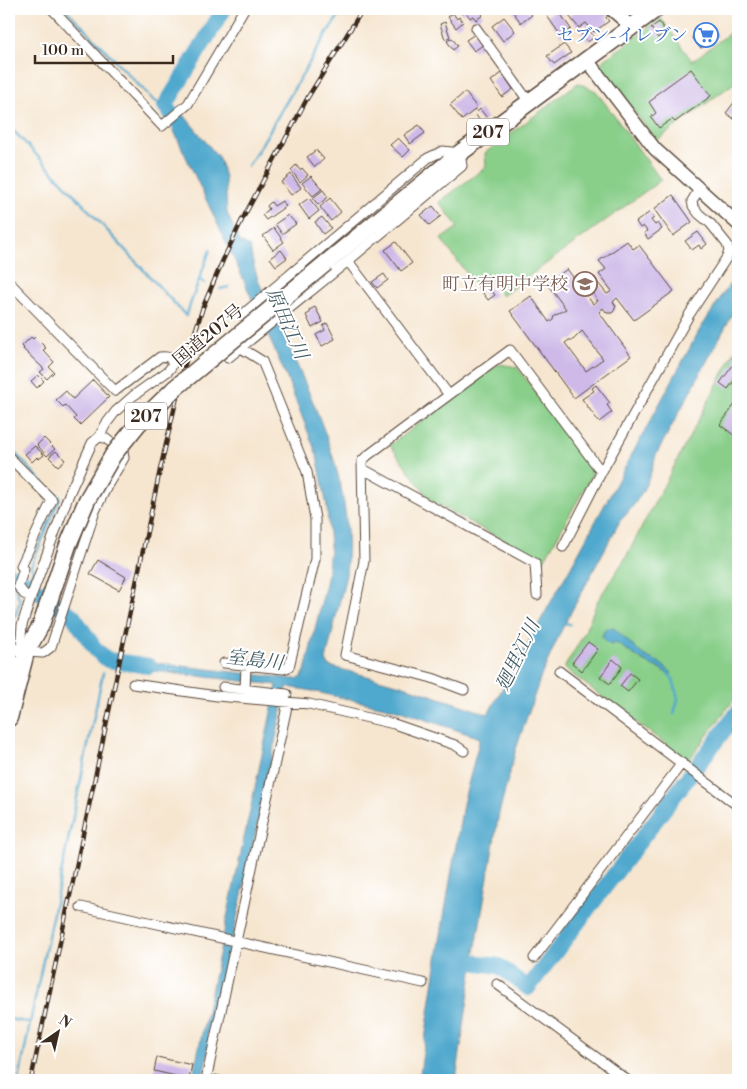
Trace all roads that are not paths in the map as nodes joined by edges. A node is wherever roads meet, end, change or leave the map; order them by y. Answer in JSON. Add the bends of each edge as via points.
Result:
{"nodes":[{"id":1,"x":52,"y":9,"type":"edge"},
{"id":2,"x":244,"y":9,"type":"edge"},
{"id":3,"x":611,"y":9,"type":"edge"},
{"id":4,"x":656,"y":9,"type":"edge"},
{"id":5,"x":632,"y":27,"type":"junction"},
{"id":6,"x":476,"y":28,"type":"dead end"},
{"id":7,"x":587,"y":60,"type":"junction"},
{"id":8,"x":530,"y":102,"type":"junction"},
{"id":9,"x":460,"y":153,"type":"junction"},
{"id":10,"x":699,"y":189,"type":"junction"},
{"id":11,"x":738,"y":224,"type":"edge"},
{"id":12,"x":348,"y":261,"type":"junction"},
{"id":13,"x":9,"y":282,"type":"edge"},
{"id":14,"x":242,"y":315,"type":"dead end"},
{"id":15,"x":241,"y":348,"type":"junction"},
{"id":16,"x":228,"y":358,"type":"dead end"},
{"id":17,"x":449,"y":395,"type":"junction"},
{"id":18,"x":99,"y":437,"type":"junction"},
{"id":19,"x":9,"y":457,"type":"edge"},
{"id":20,"x":363,"y":469,"type":"junction"},
{"id":21,"x":602,"y":471,"type":"junction"},
{"id":22,"x":563,"y":548,"type":"dead end"},
{"id":23,"x":537,"y":595,"type":"dead end"},
{"id":24,"x":30,"y":597,"type":"junction"},
{"id":25,"x":9,"y":648,"type":"edge"},
{"id":26,"x":26,"y":652,"type":"junction"},
{"id":27,"x":224,"y":664,"type":"dead end"},
{"id":28,"x":246,"y":666,"type":"junction"},
{"id":29,"x":559,"y":671,"type":"dead end"},
{"id":30,"x":133,"y":684,"type":"dead end"},
{"id":31,"x":223,"y":687,"type":"dead end"},
{"id":32,"x":245,"y":690,"type":"junction"},
{"id":33,"x":464,"y":690,"type":"dead end"},
{"id":34,"x":273,"y":696,"type":"junction"},
{"id":35,"x":288,"y":698,"type":"junction"},
{"id":36,"x":9,"y":718,"type":"edge"},
{"id":37,"x":464,"y":751,"type":"dead end"},
{"id":38,"x":682,"y":763,"type":"junction"},
{"id":39,"x":738,"y":806,"type":"edge"},
{"id":40,"x":81,"y":907,"type":"dead end"},
{"id":41,"x":236,"y":942,"type":"junction"},
{"id":42,"x":534,"y":958,"type":"dead end"},
{"id":43,"x":423,"y":983,"type":"dead end"},
{"id":44,"x":497,"y":984,"type":"dead end"},
{"id":45,"x":738,"y":1077,"type":"edge"},
{"id":46,"x":206,"y":1080,"type":"edge"},
{"id":47,"x":627,"y":1080,"type":"edge"},
{"id":48,"x":736,"y":1080,"type":"edge"}],
"edges":[{"from":1,"to":2,"type":"street","via":[[162,126],[188,104]]},
{"from":3,"to":5,"type":"street"},
{"from":4,"to":5,"type":"highway","name":"国道207号","number":"207"},
{"from":5,"to":7,"type":"highway","name":"国道207号","number":"207"},
{"from":6,"to":8,"type":"street"},
{"from":7,"to":8,"type":"highway","name":"国道207号","number":"207"},
{"from":7,"to":10,"type":"street","via":[[655,149]]},
{"from":8,"to":9,"type":"highway","name":"国道207号","number":"207"},
{"from":9,"to":12,"type":"street","via":[[462,166]]},
{"from":9,"to":14,"type":"street","via":[[444,151],[428,158]]},
{"from":9,"to":26,"type":"highway","name":"国道207号","number":"207","bridge":true,"via":[[175,388],[138,424],[113,455],[87,500],[41,625]]},
{"from":10,"to":11,"type":"street"},
{"from":10,"to":21,"type":"street","via":[[692,201],[693,206],[727,244],[727,257],[689,315]]},
{"from":12,"to":15,"type":"street"},
{"from":12,"to":17,"type":"street"},
{"from":13,"to":18,"type":"street","via":[[115,391],[160,356],[170,358],[172,367],[116,411]]},
{"from":15,"to":16,"type":"street"},
{"from":15,"to":28,"type":"street","via":[[262,362],[307,472],[315,519],[315,559],[289,667]]},
{"from":17,"to":20,"type":"street","via":[[367,456],[362,461]]},
{"from":17,"to":21,"type":"street","via":[[510,350]]},
{"from":18,"to":24,"type":"street","via":[[92,443],[69,494]]},
{"from":18,"to":26,"type":"street","via":[[123,452],[124,458],[95,511],[51,647],[43,652]]},
{"from":19,"to":24,"type":"street","via":[[52,500],[21,566],[24,569],[18,586]]},
{"from":20,"to":23,"type":"street","via":[[535,563]]},
{"from":20,"to":33,"type":"street","via":[[364,560],[345,655]]},
{"from":21,"to":22,"type":"street"},
{"from":24,"to":26,"type":"street","via":[[21,638]]},
{"from":25,"to":26,"type":"street"},
{"from":26,"to":36,"type":"highway","name":"国道207号","number":"207"},
{"from":27,"to":28,"type":"street"},
{"from":28,"to":32,"type":"street"},
{"from":29,"to":38,"type":"street"},
{"from":30,"to":34,"type":"street","via":[[217,696]]},
{"from":31,"to":32,"type":"street"},
{"from":32,"to":34,"type":"street"},
{"from":34,"to":35,"type":"street"},
{"from":35,"to":37,"type":"street","via":[[394,724]]},
{"from":35,"to":41,"type":"street"},
{"from":38,"to":39,"type":"street"},
{"from":38,"to":42,"type":"street"},
{"from":40,"to":41,"type":"street"},
{"from":41,"to":43,"type":"street"},
{"from":41,"to":46,"type":"street"},
{"from":44,"to":47,"type":"street"},
{"from":45,"to":48,"type":"street"}]}
